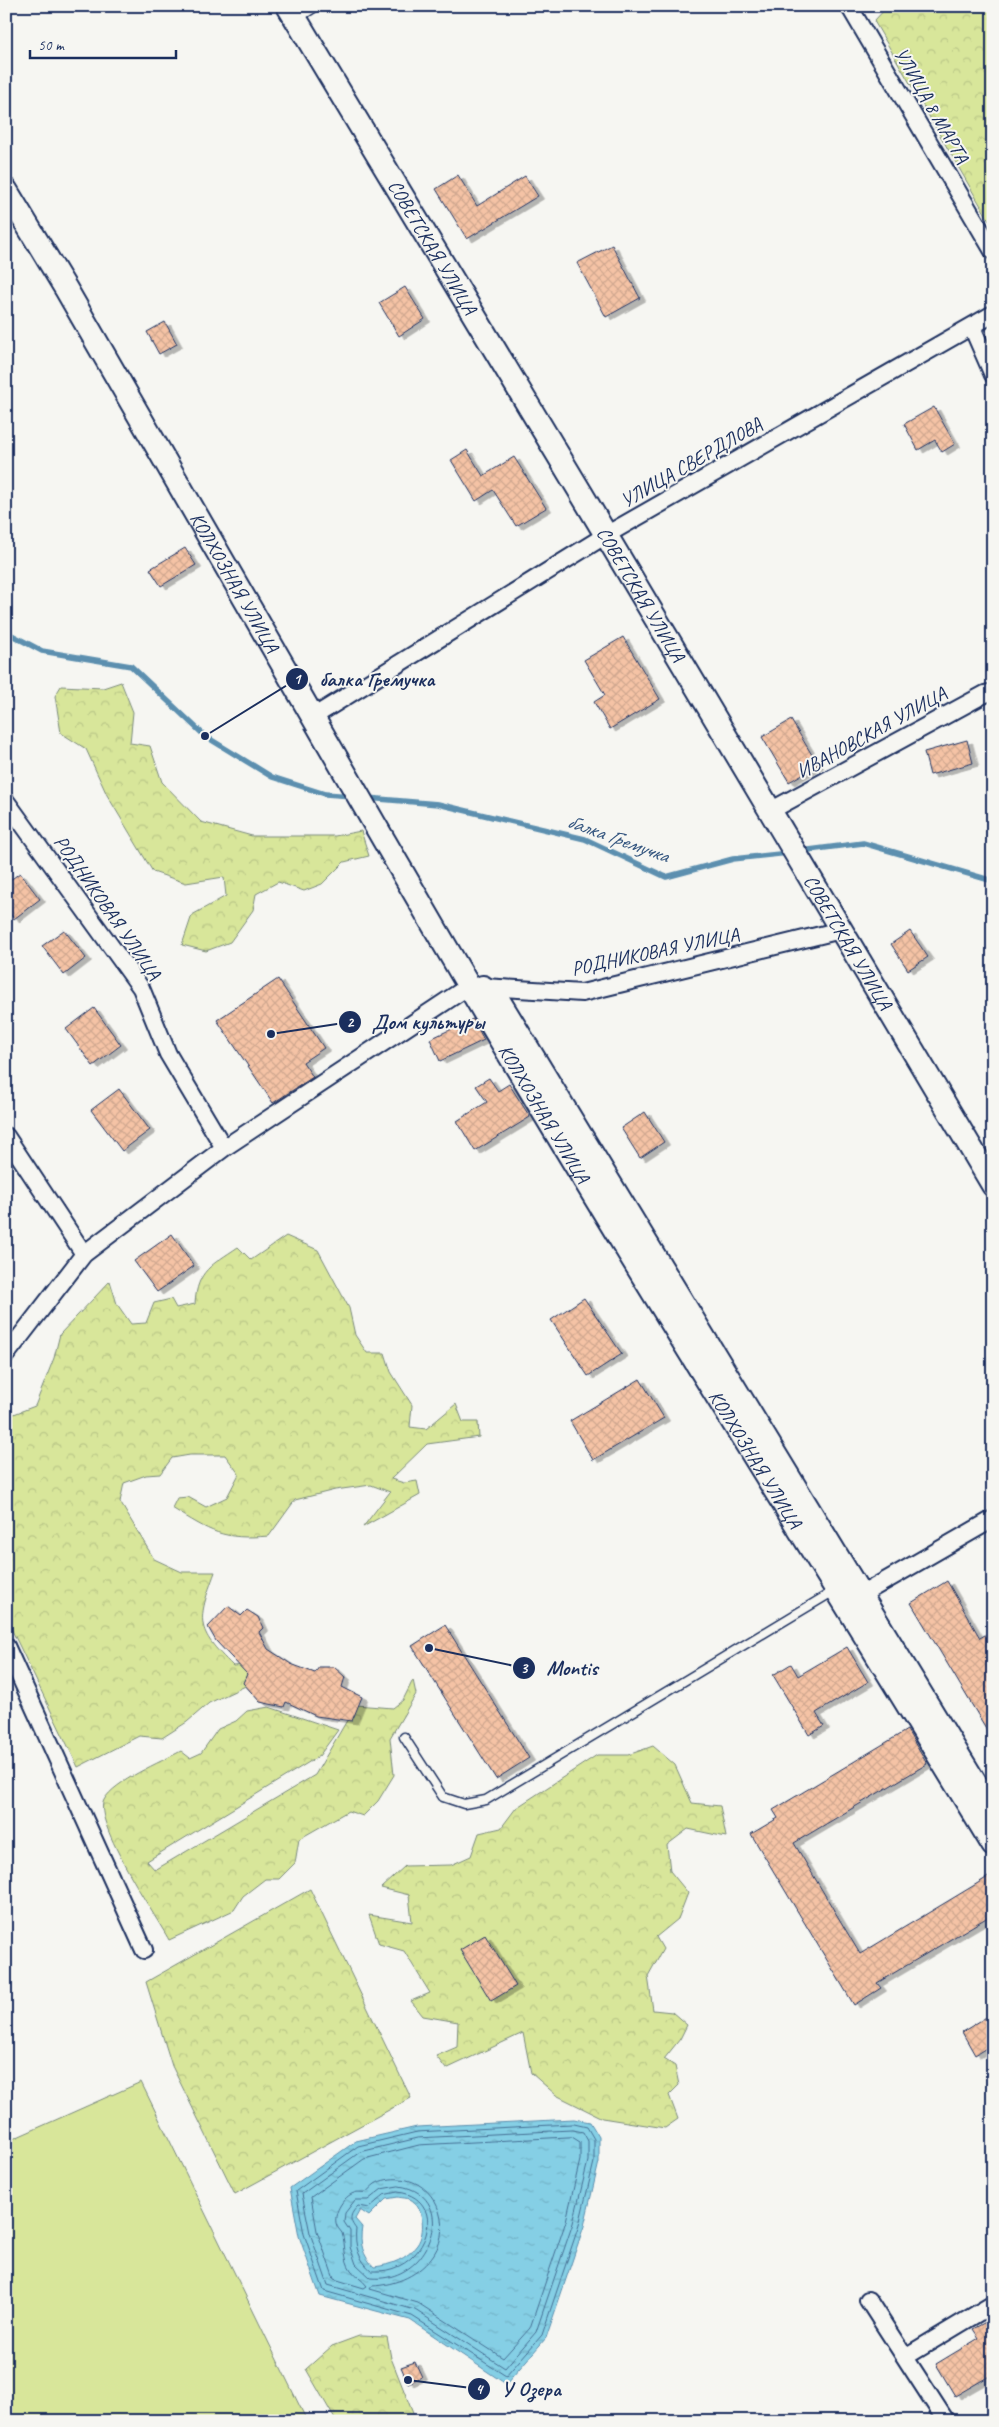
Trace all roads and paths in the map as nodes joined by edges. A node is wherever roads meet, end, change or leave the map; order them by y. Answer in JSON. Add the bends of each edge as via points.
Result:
{"nodes":[{"id":1,"x":317,"y":6,"type":"edge"},
{"id":2,"x":849,"y":6,"type":"edge"},
{"id":3,"x":292,"y":13,"type":"edge"},
{"id":4,"x":6,"y":190,"type":"edge"},
{"id":5,"x":993,"y":251,"type":"edge"},
{"id":6,"x":993,"y":314,"type":"edge"},
{"id":7,"x":972,"y":327,"type":"junction"},
{"id":8,"x":993,"y":375,"type":"edge"},
{"id":9,"x":606,"y":535,"type":"junction"},
{"id":10,"x":993,"y":692,"type":"edge"},
{"id":11,"x":313,"y":717,"type":"junction"},
{"id":12,"x":6,"y":801,"type":"edge"},
{"id":13,"x":770,"y":811,"type":"junction"},
{"id":14,"x":841,"y":930,"type":"junction"},
{"id":15,"x":476,"y":987,"type":"junction"},
{"id":16,"x":6,"y":1136,"type":"edge"},
{"id":17,"x":224,"y":1148,"type":"junction"},
{"id":18,"x":993,"y":1185,"type":"edge"},
{"id":19,"x":84,"y":1254,"type":"junction"},
{"id":20,"x":8,"y":1349,"type":"edge"},
{"id":21,"x":993,"y":1519,"type":"edge"},
{"id":22,"x":848,"y":1596,"type":"junction"},
{"id":23,"x":6,"y":1646,"type":"edge"},
{"id":24,"x":404,"y":1737,"type":"dead end"},
{"id":25,"x":993,"y":1812,"type":"edge"},
{"id":26,"x":993,"y":1845,"type":"edge"},
{"id":27,"x":144,"y":1950,"type":"dead end"},
{"id":28,"x":868,"y":2300,"type":"dead end"},
{"id":29,"x":993,"y":2304,"type":"edge"},
{"id":30,"x":905,"y":2357,"type":"junction"},
{"id":31,"x":946,"y":2421,"type":"edge"}],
"edges":[{"from":1,"to":3,"type":"lane"},
{"from":2,"to":5,"type":"street","name":"УЛИЦА 8 МАРТА"},
{"from":3,"to":9,"type":"street","name":"СОВЕТСКАЯ УЛИЦА"},
{"from":4,"to":11,"type":"street","name":"КОЛХОЗНАЯ УЛИЦА"},
{"from":6,"to":7,"type":"street","name":"УЛИЦА СВЕРДЛОВА"},
{"from":7,"to":8,"type":"street"},
{"from":7,"to":9,"type":"street","name":"УЛИЦА СВЕРДЛОВА"},
{"from":9,"to":11,"type":"street","name":"УЛИЦА СВЕРДЛОВА"},
{"from":9,"to":13,"type":"street","name":"СОВЕТСКАЯ УЛИЦА"},
{"from":10,"to":13,"type":"street","name":"ИВАНОВСКАЯ УЛИЦА","via":[[935,720]]},
{"from":11,"to":15,"type":"street","name":"КОЛХОЗНАЯ УЛИЦА"},
{"from":12,"to":17,"type":"street","name":"РОДНИКОВАЯ УЛИЦА","via":[[141,988],[168,1054]]},
{"from":13,"to":14,"type":"street","name":"СОВЕТСКАЯ УЛИЦА"},
{"from":14,"to":15,"type":"street","name":"РОДНИКОВАЯ УЛИЦА","via":[[582,993]]},
{"from":14,"to":18,"type":"street","name":"СОВЕТСКАЯ УЛИЦА"},
{"from":15,"to":17,"type":"street"},
{"from":15,"to":22,"type":"street","name":"КОЛХОЗНАЯ УЛИЦА","via":[[719,1401]]},
{"from":16,"to":19,"type":"street"},
{"from":17,"to":19,"type":"street"},
{"from":19,"to":20,"type":"street"},
{"from":21,"to":22,"type":"street"},
{"from":22,"to":24,"type":"lane","via":[[486,1800],[464,1804],[443,1797]]},
{"from":22,"to":25,"type":"street","name":"КОЛХОЗНАЯ УЛИЦА"},
{"from":22,"to":26,"type":"street","name":"КОЛХОЗНАЯ УЛИЦА"},
{"from":23,"to":27,"type":"street"},
{"from":28,"to":30,"type":"street"},
{"from":29,"to":30,"type":"street"},
{"from":30,"to":31,"type":"street"}]}
